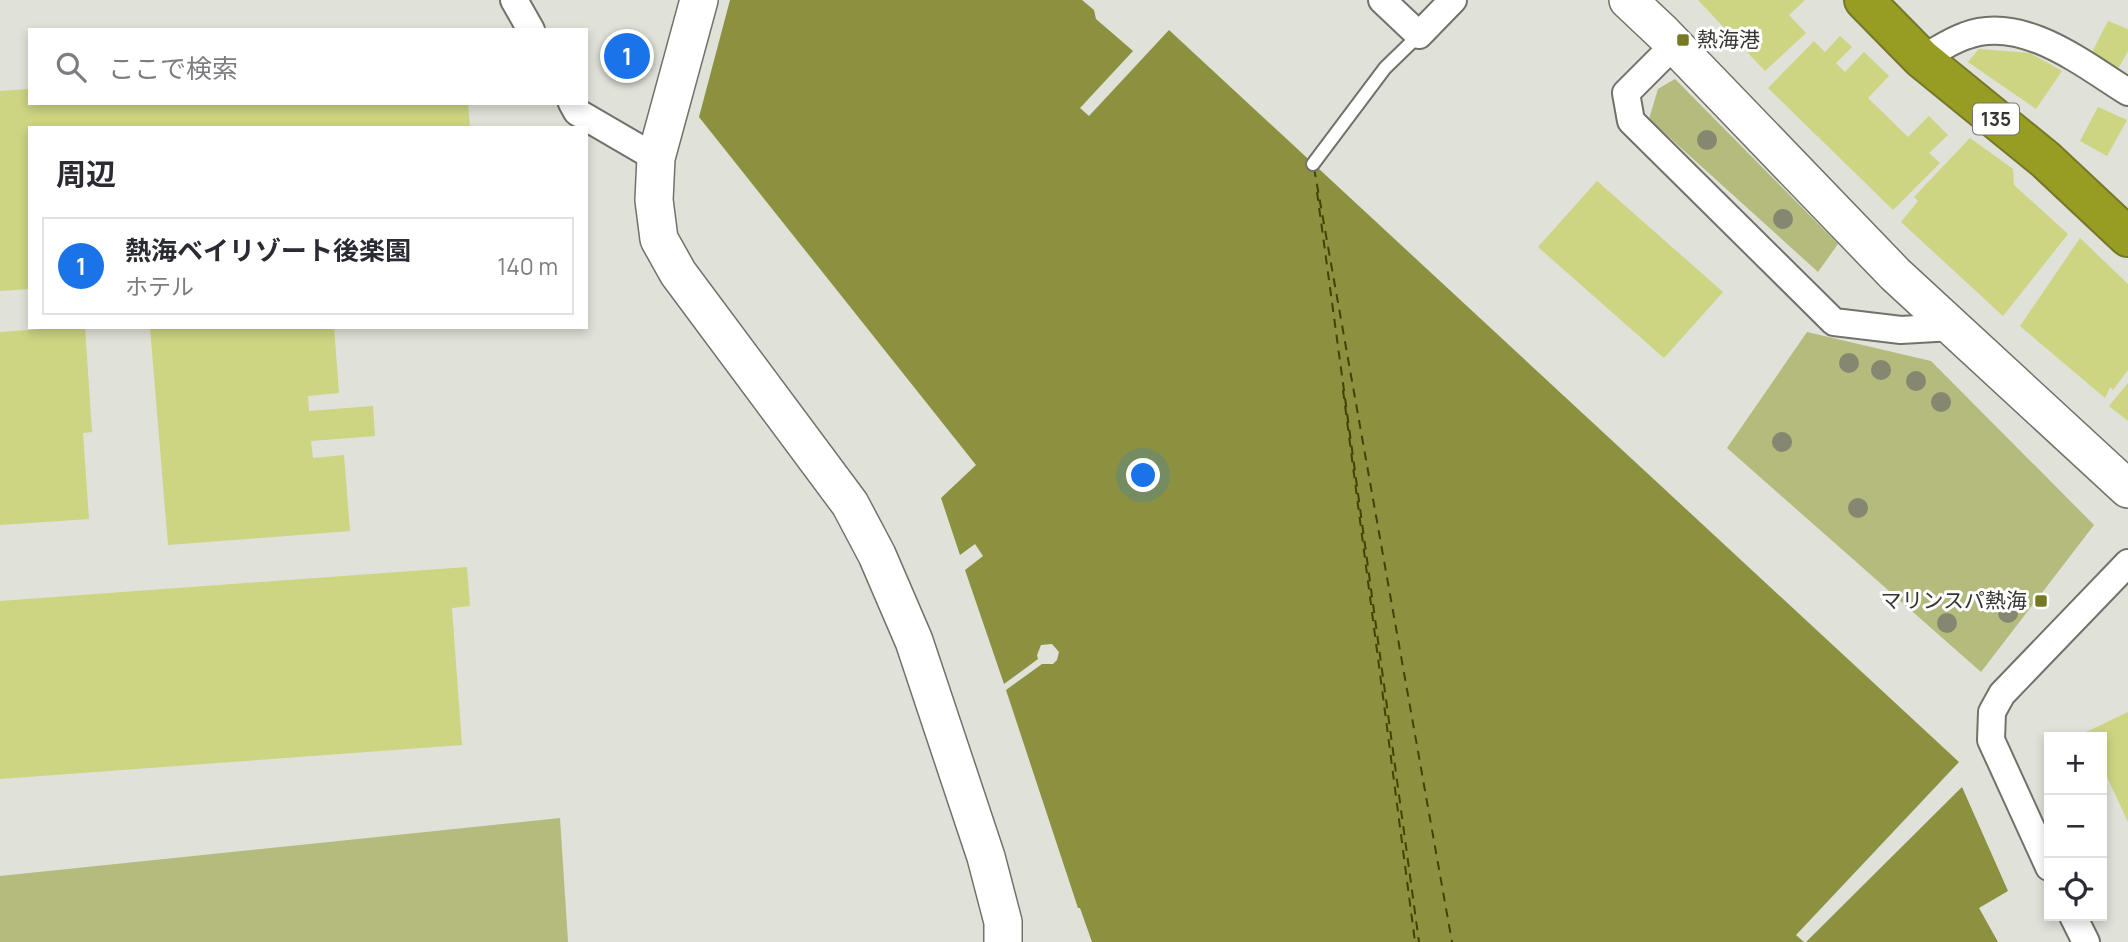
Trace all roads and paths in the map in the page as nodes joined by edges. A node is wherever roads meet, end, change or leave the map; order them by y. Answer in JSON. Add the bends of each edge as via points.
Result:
{"nodes":[{"id":1,"x":514,"y":0,"type":"edge"},
{"id":2,"x":699,"y":0,"type":"edge"},
{"id":3,"x":1382,"y":0,"type":"edge"},
{"id":4,"x":1454,"y":0,"type":"edge"},
{"id":5,"x":1628,"y":0,"type":"edge"},
{"id":6,"x":1864,"y":0,"type":"edge"},
{"id":7,"x":530,"y":28,"type":"edge"},
{"id":8,"x":1419,"y":35,"type":"junction"},
{"id":9,"x":1674,"y":45,"type":"junction"},
{"id":10,"x":1922,"y":59,"type":"junction"},
{"id":11,"x":2128,"y":92,"type":"edge"},
{"id":12,"x":573,"y":105,"type":"edge"},
{"id":13,"x":656,"y":158,"type":"junction"},
{"id":14,"x":1313,"y":164,"type":"dead end"},
{"id":15,"x":2128,"y":237,"type":"edge"},
{"id":16,"x":1953,"y":327,"type":"junction"},
{"id":17,"x":2128,"y":489,"type":"edge"},
{"id":18,"x":2128,"y":564,"type":"edge"},
{"id":19,"x":2045,"y":858,"type":"edge"},
{"id":20,"x":2075,"y":921,"type":"edge"},
{"id":21,"x":1003,"y":942,"type":"edge"},
{"id":22,"x":2085,"y":942,"type":"edge"}],
"edges":[{"from":1,"to":7,"type":"street"},
{"from":2,"to":13,"type":"street"},
{"from":3,"to":8,"type":"street"},
{"from":4,"to":8,"type":"street"},
{"from":5,"to":9,"type":"street"},
{"from":6,"to":10,"type":"highway","number":"135"},
{"from":8,"to":14,"type":"lane","via":[[1385,68]]},
{"from":9,"to":16,"type":"street","via":[[1895,274]]},
{"from":9,"to":16,"type":"street","via":[[1626,93],[1631,121],[1834,322],[1901,330]]},
{"from":10,"to":11,"type":"street","via":[[1966,35],[1999,31],[2031,35]]},
{"from":10,"to":15,"type":"highway","number":"135","via":[[2046,160]]},
{"from":12,"to":13,"type":"street","via":[[577,112]]},
{"from":13,"to":21,"type":"street","via":[[654,200],[659,239],[850,504],[877,555],[914,641],[986,857],[1003,922]]},
{"from":16,"to":17,"type":"street"},
{"from":18,"to":19,"type":"street","via":[[2002,694],[1992,712],[1991,740]]},
{"from":20,"to":22,"type":"street"}]}
